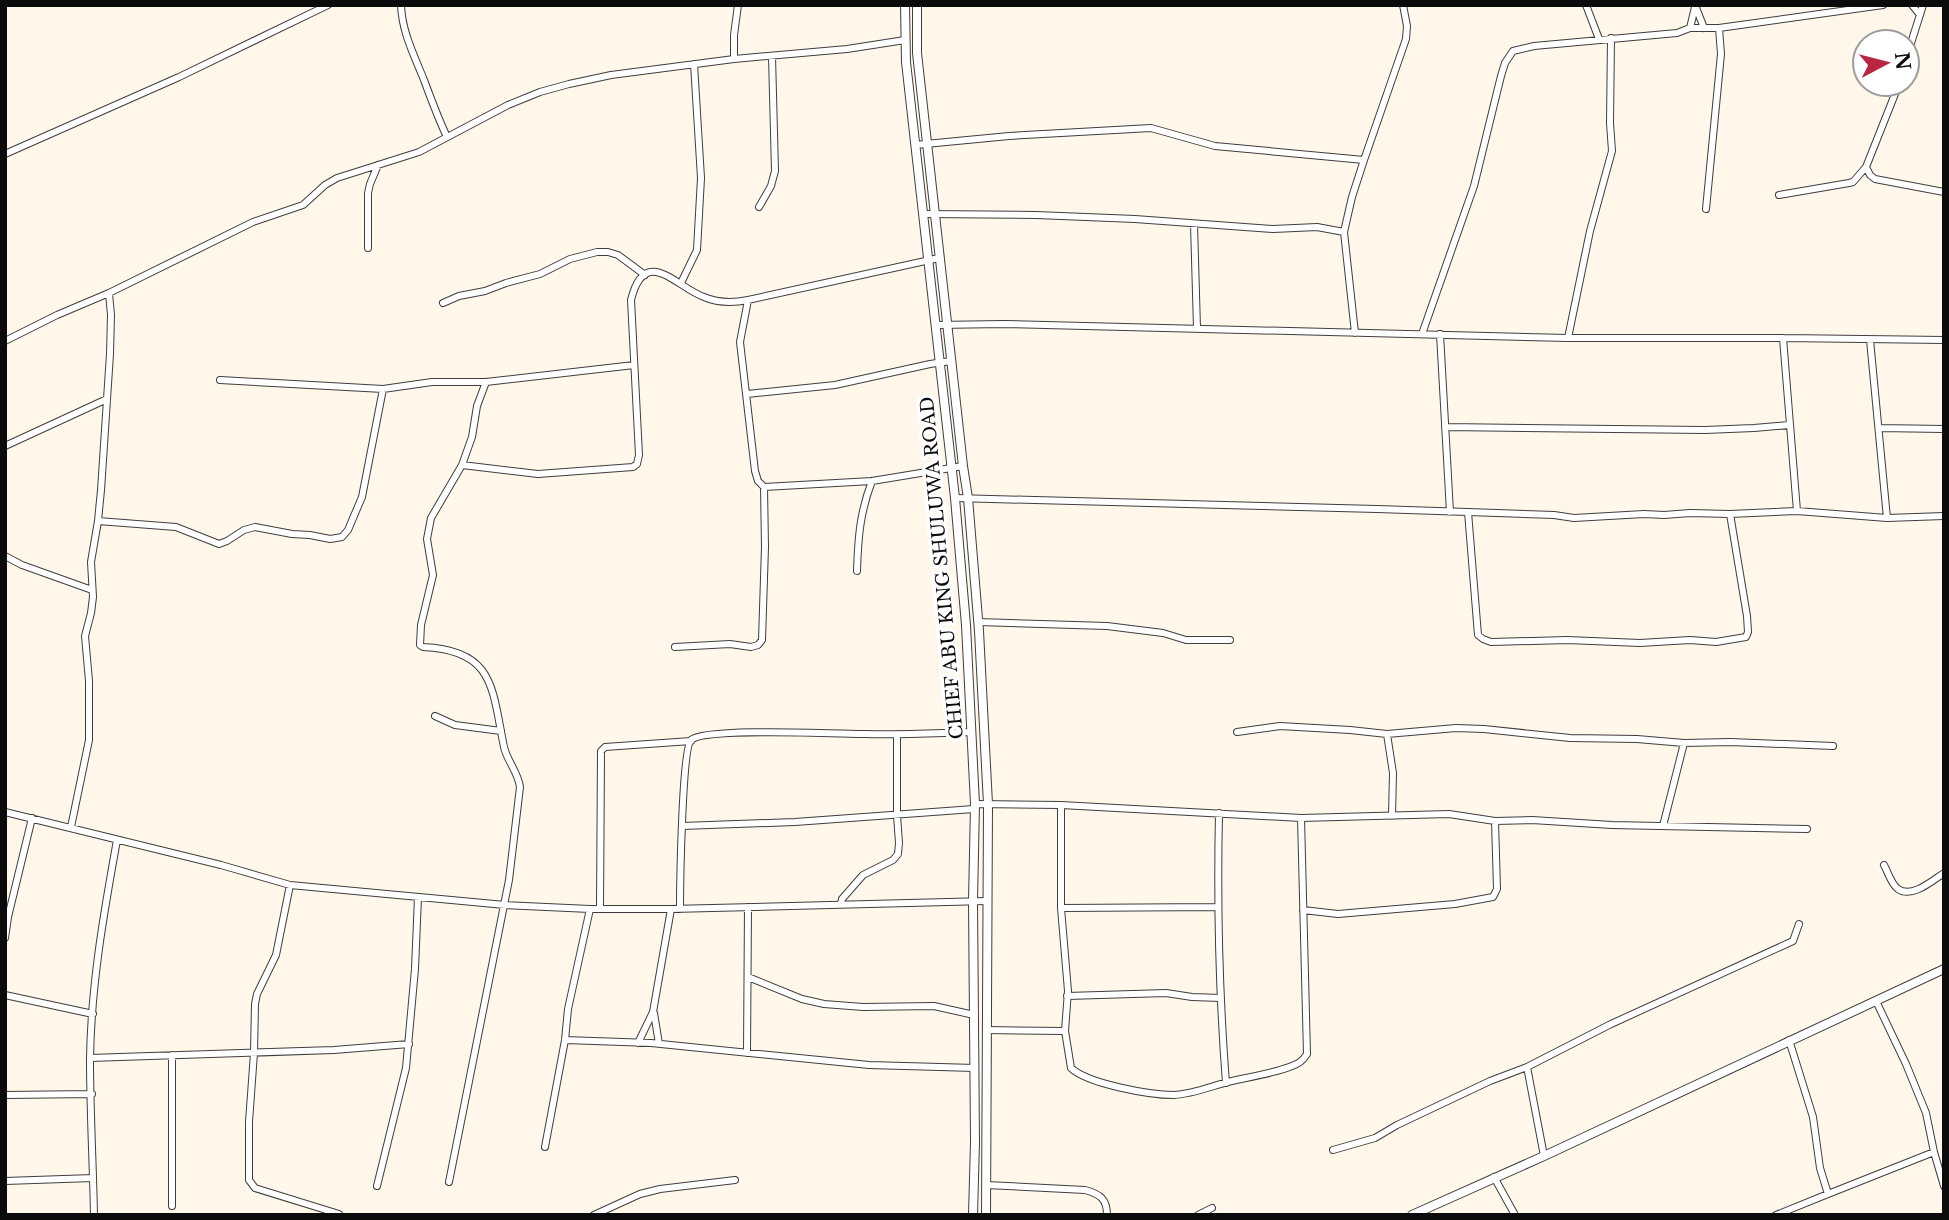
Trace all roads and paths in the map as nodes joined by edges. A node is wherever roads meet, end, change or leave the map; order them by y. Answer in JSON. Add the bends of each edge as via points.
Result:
{"nodes":[{"id":1,"x":328,"y":5,"type":"edge"},
{"id":2,"x":401,"y":5,"type":"edge"},
{"id":3,"x":738,"y":5,"type":"edge"},
{"id":4,"x":905,"y":5,"type":"edge"},
{"id":5,"x":917,"y":5,"type":"edge"},
{"id":6,"x":1403,"y":5,"type":"edge"},
{"id":7,"x":1586,"y":5,"type":"edge"},
{"id":8,"x":1695,"y":5,"type":"edge"},
{"id":9,"x":1883,"y":5,"type":"edge"},
{"id":10,"x":1912,"y":5,"type":"edge"},
{"id":11,"x":1923,"y":5,"type":"edge"},
{"id":12,"x":1920,"y":15,"type":"junction"},
{"id":13,"x":1690,"y":28,"type":"junction"},
{"id":14,"x":1704,"y":28,"type":"junction"},
{"id":15,"x":1719,"y":28,"type":"junction"},
{"id":16,"x":1916,"y":28,"type":"edge"},
{"id":17,"x":1611,"y":38,"type":"junction"},
{"id":18,"x":1599,"y":39,"type":"junction"},
{"id":19,"x":905,"y":40,"type":"junction"},
{"id":20,"x":772,"y":56,"type":"junction"},
{"id":21,"x":734,"y":59,"type":"junction"},
{"id":22,"x":695,"y":64,"type":"junction"},
{"id":23,"x":1894,"y":98,"type":"edge"},
{"id":24,"x":447,"y":137,"type":"junction"},
{"id":25,"x":927,"y":144,"type":"junction"},
{"id":26,"x":915,"y":145,"type":"junction"},
{"id":27,"x":5,"y":154,"type":"edge"},
{"id":28,"x":1364,"y":160,"type":"junction"},
{"id":29,"x":378,"y":165,"type":"junction"},
{"id":30,"x":1867,"y":167,"type":"junction"},
{"id":31,"x":1944,"y":191,"type":"edge"},
{"id":32,"x":1779,"y":195,"type":"dead end"},
{"id":33,"x":759,"y":207,"type":"dead end"},
{"id":34,"x":1706,"y":209,"type":"dead end"},
{"id":35,"x":923,"y":214,"type":"junction"},
{"id":36,"x":935,"y":214,"type":"junction"},
{"id":37,"x":1194,"y":224,"type":"junction"},
{"id":38,"x":1344,"y":232,"type":"junction"},
{"id":39,"x":368,"y":248,"type":"dead end"},
{"id":40,"x":940,"y":258,"type":"junction"},
{"id":41,"x":928,"y":260,"type":"junction"},
{"id":42,"x":645,"y":275,"type":"junction"},
{"id":43,"x":681,"y":283,"type":"junction"},
{"id":44,"x":109,"y":293,"type":"junction"},
{"id":45,"x":748,"y":300,"type":"junction"},
{"id":46,"x":443,"y":303,"type":"dead end"},
{"id":47,"x":947,"y":324,"type":"junction"},
{"id":48,"x":936,"y":325,"type":"junction"},
{"id":49,"x":1198,"y":328,"type":"junction"},
{"id":50,"x":1355,"y":333,"type":"junction"},
{"id":51,"x":1422,"y":334,"type":"junction"},
{"id":52,"x":1440,"y":334,"type":"junction"},
{"id":53,"x":1568,"y":338,"type":"junction"},
{"id":54,"x":1783,"y":338,"type":"junction"},
{"id":55,"x":1870,"y":340,"type":"junction"},
{"id":56,"x":1944,"y":340,"type":"edge"},
{"id":57,"x":5,"y":341,"type":"edge"},
{"id":58,"x":951,"y":361,"type":"junction"},
{"id":59,"x":940,"y":363,"type":"junction"},
{"id":60,"x":634,"y":365,"type":"junction"},
{"id":61,"x":220,"y":380,"type":"dead end"},
{"id":62,"x":486,"y":382,"type":"junction"},
{"id":63,"x":383,"y":389,"type":"junction"},
{"id":64,"x":747,"y":394,"type":"junction"},
{"id":65,"x":107,"y":399,"type":"junction"},
{"id":66,"x":1789,"y":425,"type":"junction"},
{"id":67,"x":1446,"y":426,"type":"junction"},
{"id":68,"x":1879,"y":428,"type":"junction"},
{"id":69,"x":1944,"y":429,"type":"edge"},
{"id":70,"x":5,"y":446,"type":"edge"},
{"id":71,"x":465,"y":462,"type":"junction"},
{"id":72,"x":963,"y":466,"type":"junction"},
{"id":73,"x":951,"y":467,"type":"junction"},
{"id":74,"x":872,"y":481,"type":"junction"},
{"id":75,"x":764,"y":487,"type":"junction"},
{"id":76,"x":955,"y":498,"type":"junction"},
{"id":77,"x":968,"y":498,"type":"junction"},
{"id":78,"x":1797,"y":511,"type":"junction"},
{"id":79,"x":1450,"y":512,"type":"junction"},
{"id":80,"x":1468,"y":512,"type":"junction"},
{"id":81,"x":1730,"y":514,"type":"junction"},
{"id":82,"x":1944,"y":516,"type":"edge"},
{"id":83,"x":1887,"y":518,"type":"junction"},
{"id":84,"x":98,"y":521,"type":"junction"},
{"id":85,"x":5,"y":556,"type":"edge"},
{"id":86,"x":857,"y":571,"type":"dead end"},
{"id":87,"x":92,"y":590,"type":"junction"},
{"id":88,"x":978,"y":622,"type":"junction"},
{"id":89,"x":1230,"y":640,"type":"dead end"},
{"id":90,"x":675,"y":646,"type":"dead end"},
{"id":91,"x":435,"y":716,"type":"dead end"},
{"id":92,"x":501,"y":731,"type":"junction"},
{"id":93,"x":972,"y":732,"type":"junction"},
{"id":94,"x":1237,"y":732,"type":"dead end"},
{"id":95,"x":897,"y":734,"type":"junction"},
{"id":96,"x":1387,"y":734,"type":"junction"},
{"id":97,"x":691,"y":741,"type":"junction"},
{"id":98,"x":1684,"y":743,"type":"junction"},
{"id":99,"x":1833,"y":746,"type":"dead end"},
{"id":100,"x":988,"y":804,"type":"junction"},
{"id":101,"x":1061,"y":805,"type":"junction"},
{"id":102,"x":974,"y":807,"type":"junction"},
{"id":103,"x":5,"y":812,"type":"edge"},
{"id":104,"x":1219,"y":813,"type":"junction"},
{"id":105,"x":897,"y":815,"type":"junction"},
{"id":106,"x":1392,"y":816,"type":"junction"},
{"id":107,"x":32,"y":818,"type":"junction"},
{"id":108,"x":1301,"y":818,"type":"junction"},
{"id":109,"x":1495,"y":821,"type":"junction"},
{"id":110,"x":1663,"y":825,"type":"junction"},
{"id":111,"x":682,"y":826,"type":"junction"},
{"id":112,"x":71,"y":827,"type":"junction"},
{"id":113,"x":1807,"y":829,"type":"dead end"},
{"id":114,"x":117,"y":840,"type":"junction"},
{"id":115,"x":1884,"y":865,"type":"dead end"},
{"id":116,"x":1944,"y":873,"type":"edge"},
{"id":117,"x":290,"y":885,"type":"junction"},
{"id":118,"x":418,"y":897,"type":"junction"},
{"id":119,"x":973,"y":901,"type":"junction"},
{"id":120,"x":987,"y":901,"type":"junction"},
{"id":121,"x":841,"y":904,"type":"junction"},
{"id":122,"x":505,"y":905,"type":"junction"},
{"id":123,"x":748,"y":907,"type":"junction"},
{"id":124,"x":1217,"y":907,"type":"junction"},
{"id":125,"x":1061,"y":908,"type":"junction"},
{"id":126,"x":590,"y":909,"type":"junction"},
{"id":127,"x":600,"y":909,"type":"junction"},
{"id":128,"x":671,"y":909,"type":"junction"},
{"id":129,"x":680,"y":909,"type":"junction"},
{"id":130,"x":1303,"y":910,"type":"junction"},
{"id":131,"x":1799,"y":924,"type":"dead end"},
{"id":132,"x":5,"y":938,"type":"edge"},
{"id":133,"x":1944,"y":969,"type":"edge"},
{"id":134,"x":748,"y":977,"type":"junction"},
{"id":135,"x":5,"y":995,"type":"edge"},
{"id":136,"x":1068,"y":996,"type":"junction"},
{"id":137,"x":1221,"y":998,"type":"junction"},
{"id":138,"x":1876,"y":1002,"type":"junction"},
{"id":139,"x":653,"y":1012,"type":"junction"},
{"id":140,"x":93,"y":1014,"type":"junction"},
{"id":141,"x":974,"y":1014,"type":"junction"},
{"id":142,"x":986,"y":1030,"type":"junction"},
{"id":143,"x":1065,"y":1031,"type":"junction"},
{"id":144,"x":565,"y":1040,"type":"junction"},
{"id":145,"x":1789,"y":1041,"type":"junction"},
{"id":146,"x":638,"y":1043,"type":"junction"},
{"id":147,"x":408,"y":1044,"type":"junction"},
{"id":148,"x":659,"y":1044,"type":"junction"},
{"id":149,"x":254,"y":1053,"type":"junction"},
{"id":150,"x":747,"y":1053,"type":"junction"},
{"id":151,"x":172,"y":1055,"type":"junction"},
{"id":152,"x":90,"y":1058,"type":"junction"},
{"id":153,"x":1527,"y":1067,"type":"junction"},
{"id":154,"x":975,"y":1068,"type":"junction"},
{"id":155,"x":1226,"y":1083,"type":"junction"},
{"id":156,"x":92,"y":1094,"type":"junction"},
{"id":157,"x":5,"y":1095,"type":"edge"},
{"id":158,"x":545,"y":1147,"type":"dead end"},
{"id":159,"x":1333,"y":1150,"type":"dead end"},
{"id":160,"x":1934,"y":1152,"type":"junction"},
{"id":161,"x":1544,"y":1156,"type":"junction"},
{"id":162,"x":1494,"y":1177,"type":"junction"},
{"id":163,"x":93,"y":1178,"type":"junction"},
{"id":164,"x":735,"y":1180,"type":"dead end"},
{"id":165,"x":5,"y":1181,"type":"edge"},
{"id":166,"x":449,"y":1182,"type":"dead end"},
{"id":167,"x":986,"y":1185,"type":"junction"},
{"id":168,"x":377,"y":1186,"type":"dead end"},
{"id":169,"x":1944,"y":1186,"type":"edge"},
{"id":170,"x":1828,"y":1194,"type":"junction"},
{"id":171,"x":172,"y":1206,"type":"dead end"},
{"id":172,"x":1212,"y":1208,"type":"dead end"},
{"id":173,"x":339,"y":1214,"type":"edge"},
{"id":174,"x":94,"y":1215,"type":"edge"},
{"id":175,"x":594,"y":1215,"type":"edge"},
{"id":176,"x":973,"y":1215,"type":"edge"},
{"id":177,"x":986,"y":1215,"type":"edge"},
{"id":178,"x":1107,"y":1215,"type":"edge"},
{"id":179,"x":1198,"y":1215,"type":"edge"},
{"id":180,"x":1412,"y":1215,"type":"edge"},
{"id":181,"x":1514,"y":1215,"type":"edge"},
{"id":182,"x":1776,"y":1215,"type":"edge"}],
"edges":[{"from":1,"to":27,"type":"street"},
{"from":2,"to":24,"type":"street","via":[[405,30]]},
{"from":3,"to":21,"type":"street"},
{"from":4,"to":19,"type":"street","name":"CHIEF ABU KING SHULUWA ROAD"},
{"from":5,"to":25,"type":"street"},
{"from":6,"to":28,"type":"street","via":[[1406,39]]},
{"from":7,"to":18,"type":"street"},
{"from":8,"to":13,"type":"street"},
{"from":8,"to":14,"type":"street"},
{"from":9,"to":15,"type":"street"},
{"from":10,"to":12,"type":"street"},
{"from":11,"to":12,"type":"street"},
{"from":12,"to":16,"type":"street"},
{"from":13,"to":14,"type":"street"},
{"from":13,"to":17,"type":"street"},
{"from":14,"to":15,"type":"street"},
{"from":15,"to":34,"type":"street","via":[[1721,54]]},
{"from":17,"to":18,"type":"street"},
{"from":17,"to":53,"type":"street","via":[[1612,151]]},
{"from":18,"to":51,"type":"street","via":[[1520,48],[1509,55],[1474,186]]},
{"from":19,"to":20,"type":"street"},
{"from":19,"to":26,"type":"street","name":"CHIEF ABU KING SHULUWA ROAD"},
{"from":20,"to":21,"type":"street"},
{"from":20,"to":33,"type":"street","via":[[775,170]]},
{"from":21,"to":22,"type":"street"},
{"from":22,"to":24,"type":"street","via":[[611,75],[540,92]]},
{"from":22,"to":43,"type":"street","via":[[701,177],[697,250]]},
{"from":23,"to":30,"type":"street"},
{"from":24,"to":29,"type":"street"},
{"from":25,"to":26,"type":"street"},
{"from":25,"to":28,"type":"street","via":[[1151,128],[1215,146]]},
{"from":25,"to":36,"type":"street"},
{"from":26,"to":35,"type":"street","name":"CHIEF ABU KING SHULUWA ROAD"},
{"from":28,"to":38,"type":"street"},
{"from":29,"to":39,"type":"street","via":[[370,184]]},
{"from":29,"to":44,"type":"street","via":[[337,178],[303,205],[253,222]]},
{"from":30,"to":31,"type":"street","via":[[1875,179],[1884,182]]},
{"from":30,"to":32,"type":"street","via":[[1853,182]]},
{"from":35,"to":36,"type":"street"},
{"from":35,"to":41,"type":"street","name":"CHIEF ABU KING SHULUWA ROAD"},
{"from":36,"to":37,"type":"street"},
{"from":36,"to":40,"type":"street"},
{"from":37,"to":38,"type":"street","via":[[1317,227]]},
{"from":37,"to":49,"type":"street"},
{"from":38,"to":50,"type":"street"},
{"from":40,"to":41,"type":"street"},
{"from":40,"to":47,"type":"street"},
{"from":41,"to":45,"type":"street"},
{"from":41,"to":48,"type":"street","name":"CHIEF ABU KING SHULUWA ROAD"},
{"from":42,"to":43,"type":"street","via":[[668,274]]},
{"from":42,"to":46,"type":"street","via":[[618,255],[597,252]]},
{"from":42,"to":60,"type":"street","via":[[631,300]]},
{"from":43,"to":45,"type":"street","via":[[702,297],[724,302]]},
{"from":44,"to":57,"type":"street"},
{"from":44,"to":65,"type":"street"},
{"from":45,"to":64,"type":"street","via":[[740,342]]},
{"from":47,"to":48,"type":"street"},
{"from":47,"to":49,"type":"street"},
{"from":47,"to":58,"type":"street"},
{"from":48,"to":59,"type":"street","name":"CHIEF ABU KING SHULUWA ROAD"},
{"from":49,"to":50,"type":"street"},
{"from":50,"to":51,"type":"street"},
{"from":51,"to":52,"type":"street"},
{"from":52,"to":53,"type":"street"},
{"from":52,"to":67,"type":"street"},
{"from":53,"to":54,"type":"street"},
{"from":54,"to":55,"type":"street"},
{"from":54,"to":66,"type":"street"},
{"from":55,"to":56,"type":"street"},
{"from":55,"to":68,"type":"street"},
{"from":58,"to":59,"type":"street"},
{"from":58,"to":72,"type":"street"},
{"from":59,"to":64,"type":"street","via":[[835,385]]},
{"from":59,"to":73,"type":"street","name":"CHIEF ABU KING SHULUWA ROAD"},
{"from":60,"to":62,"type":"street"},
{"from":60,"to":71,"type":"street","via":[[639,455],[633,467],[537,474]]},
{"from":61,"to":63,"type":"street"},
{"from":62,"to":63,"type":"street","via":[[432,382]]},
{"from":62,"to":71,"type":"street"},
{"from":63,"to":84,"type":"street","via":[[362,498],[342,537],[330,540],[255,527],[219,544],[176,527]]},
{"from":64,"to":75,"type":"street","via":[[755,471]]},
{"from":65,"to":70,"type":"street"},
{"from":65,"to":84,"type":"street"},
{"from":66,"to":67,"type":"street","via":[[1705,430]]},
{"from":66,"to":78,"type":"street"},
{"from":67,"to":79,"type":"street"},
{"from":68,"to":69,"type":"street"},
{"from":68,"to":83,"type":"street"},
{"from":71,"to":92,"type":"street","via":[[431,518],[427,539],[433,575],[419,645],[466,655],[480,667],[490,685]]},
{"from":72,"to":73,"type":"street"},
{"from":72,"to":77,"type":"street"},
{"from":73,"to":74,"type":"street"},
{"from":73,"to":76,"type":"street","name":"CHIEF ABU KING SHULUWA ROAD"},
{"from":74,"to":75,"type":"street"},
{"from":74,"to":86,"type":"street","via":[[861,516]]},
{"from":75,"to":90,"type":"street","via":[[762,640],[751,647]]},
{"from":76,"to":77,"type":"street"},
{"from":76,"to":93,"type":"street","name":"CHIEF ABU KING SHULUWA ROAD"},
{"from":77,"to":79,"type":"street"},
{"from":77,"to":88,"type":"street"},
{"from":78,"to":81,"type":"street"},
{"from":78,"to":83,"type":"street"},
{"from":79,"to":80,"type":"street"},
{"from":80,"to":81,"type":"street","via":[[1574,518]]},
{"from":80,"to":81,"type":"street","via":[[1477,629],[1491,642],[1716,642],[1746,637],[1747,616]]},
{"from":82,"to":83,"type":"street"},
{"from":84,"to":87,"type":"street"},
{"from":85,"to":87,"type":"street"},
{"from":87,"to":112,"type":"street","via":[[85,636],[89,740]]},
{"from":88,"to":89,"type":"street","via":[[1107,626],[1186,640]]},
{"from":88,"to":100,"type":"street"},
{"from":91,"to":92,"type":"street","via":[[455,725]]},
{"from":92,"to":122,"type":"street","via":[[520,787]]},
{"from":93,"to":95,"type":"street"},
{"from":93,"to":102,"type":"street","name":"CHIEF ABU KING SHULUWA ROAD"},
{"from":94,"to":96,"type":"street","via":[[1280,726]]},
{"from":95,"to":97,"type":"street","via":[[740,733]]},
{"from":95,"to":105,"type":"street"},
{"from":96,"to":98,"type":"street","via":[[1456,728]]},
{"from":96,"to":106,"type":"street","via":[[1393,773]]},
{"from":97,"to":111,"type":"street"},
{"from":97,"to":127,"type":"street","via":[[605,747],[601,751]]},
{"from":98,"to":99,"type":"street"},
{"from":98,"to":110,"type":"street"},
{"from":100,"to":101,"type":"street"},
{"from":100,"to":102,"type":"street"},
{"from":100,"to":120,"type":"street"},
{"from":101,"to":104,"type":"street"},
{"from":101,"to":125,"type":"street"},
{"from":102,"to":105,"type":"street"},
{"from":102,"to":119,"type":"street","name":"CHIEF ABU KING SHULUWA ROAD"},
{"from":103,"to":107,"type":"street"},
{"from":104,"to":108,"type":"street"},
{"from":104,"to":124,"type":"street"},
{"from":105,"to":111,"type":"street"},
{"from":105,"to":121,"type":"street","via":[[898,854],[863,875]]},
{"from":106,"to":108,"type":"street"},
{"from":106,"to":109,"type":"street","via":[[1449,814]]},
{"from":107,"to":112,"type":"street"},
{"from":107,"to":132,"type":"street"},
{"from":108,"to":130,"type":"street"},
{"from":109,"to":110,"type":"street"},
{"from":109,"to":130,"type":"street","via":[[1497,891],[1493,897],[1338,914]]},
{"from":110,"to":113,"type":"street"},
{"from":111,"to":129,"type":"street"},
{"from":112,"to":114,"type":"street"},
{"from":114,"to":117,"type":"street"},
{"from":114,"to":140,"type":"street"},
{"from":115,"to":116,"type":"street","via":[[1897,888],[1906,892]]},
{"from":117,"to":118,"type":"street"},
{"from":117,"to":149,"type":"street","via":[[276,955],[257,994]]},
{"from":118,"to":122,"type":"street"},
{"from":118,"to":147,"type":"street"},
{"from":119,"to":120,"type":"street"},
{"from":119,"to":121,"type":"street"},
{"from":119,"to":141,"type":"street","name":"CHIEF ABU KING SHULUWA ROAD"},
{"from":120,"to":142,"type":"street"},
{"from":121,"to":123,"type":"street"},
{"from":122,"to":126,"type":"street"},
{"from":122,"to":166,"type":"street"},
{"from":123,"to":129,"type":"street"},
{"from":123,"to":134,"type":"street"},
{"from":124,"to":125,"type":"street"},
{"from":124,"to":137,"type":"street"},
{"from":125,"to":136,"type":"street"},
{"from":126,"to":127,"type":"street"},
{"from":126,"to":144,"type":"street"},
{"from":127,"to":128,"type":"street"},
{"from":128,"to":129,"type":"street"},
{"from":128,"to":139,"type":"street"},
{"from":130,"to":155,"type":"street","via":[[1307,1054],[1295,1064]]},
{"from":131,"to":153,"type":"street","via":[[1793,942]]},
{"from":133,"to":138,"type":"street"},
{"from":134,"to":141,"type":"street","via":[[824,1004],[934,1006]]},
{"from":134,"to":150,"type":"street"},
{"from":135,"to":140,"type":"street"},
{"from":136,"to":137,"type":"street","via":[[1166,993]]},
{"from":136,"to":143,"type":"street"},
{"from":137,"to":155,"type":"street"},
{"from":138,"to":145,"type":"street"},
{"from":138,"to":160,"type":"street","via":[[1926,1113]]},
{"from":139,"to":146,"type":"street"},
{"from":139,"to":148,"type":"street"},
{"from":140,"to":152,"type":"street"},
{"from":141,"to":154,"type":"street","name":"CHIEF ABU KING SHULUWA ROAD"},
{"from":142,"to":143,"type":"street"},
{"from":142,"to":167,"type":"street"},
{"from":143,"to":155,"type":"street","via":[[1071,1068],[1080,1076],[1165,1095]]},
{"from":144,"to":146,"type":"street"},
{"from":144,"to":158,"type":"street"},
{"from":145,"to":161,"type":"street"},
{"from":145,"to":170,"type":"street","via":[[1813,1117]]},
{"from":146,"to":148,"type":"street"},
{"from":147,"to":149,"type":"street"},
{"from":147,"to":168,"type":"street"},
{"from":148,"to":150,"type":"street"},
{"from":149,"to":151,"type":"street"},
{"from":149,"to":173,"type":"street","via":[[250,1182],[255,1188]]},
{"from":150,"to":154,"type":"street","via":[[869,1065]]},
{"from":151,"to":152,"type":"street"},
{"from":151,"to":171,"type":"street"},
{"from":152,"to":156,"type":"street"},
{"from":153,"to":159,"type":"street","via":[[1375,1138]]},
{"from":153,"to":161,"type":"street"},
{"from":154,"to":176,"type":"street","name":"CHIEF ABU KING SHULUWA ROAD"},
{"from":156,"to":157,"type":"street"},
{"from":156,"to":163,"type":"street"},
{"from":160,"to":169,"type":"street"},
{"from":160,"to":170,"type":"street"},
{"from":161,"to":162,"type":"street"},
{"from":162,"to":180,"type":"street"},
{"from":162,"to":181,"type":"street"},
{"from":163,"to":165,"type":"street"},
{"from":163,"to":174,"type":"street"},
{"from":164,"to":175,"type":"street","via":[[660,1189]]},
{"from":167,"to":177,"type":"street"},
{"from":167,"to":178,"type":"street","via":[[1091,1192],[1107,1202]]},
{"from":170,"to":182,"type":"street"},
{"from":172,"to":179,"type":"street"}]}
